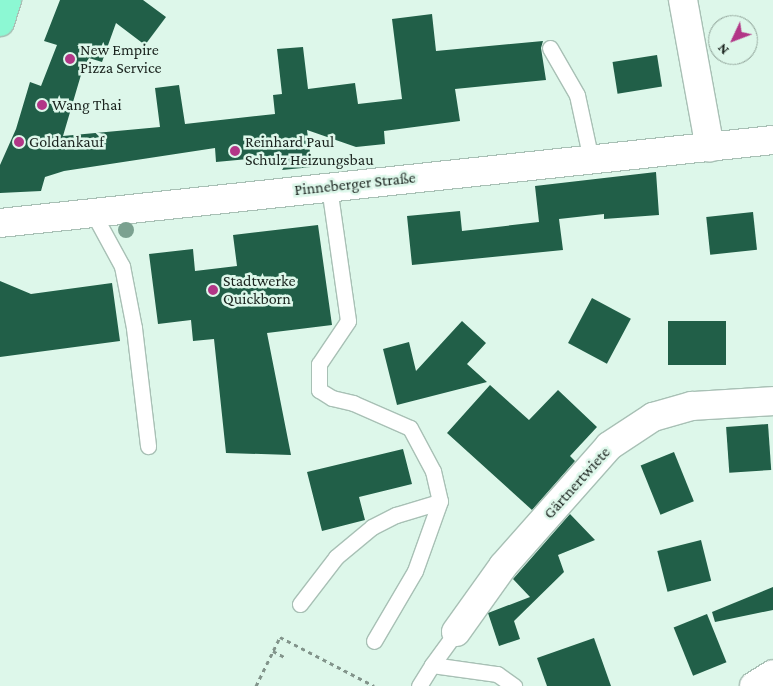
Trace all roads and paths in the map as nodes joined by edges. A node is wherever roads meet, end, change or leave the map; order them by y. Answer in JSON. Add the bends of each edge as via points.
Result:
{"nodes":[{"id":1,"x":7,"y":0,"type":"edge"},
{"id":2,"x":683,"y":0,"type":"edge"},
{"id":3,"x":0,"y":22,"type":"edge"},
{"id":4,"x":550,"y":48,"type":"dead end"},
{"id":5,"x":773,"y":140,"type":"edge"},
{"id":6,"x":710,"y":148,"type":"junction"},
{"id":7,"x":592,"y":160,"type":"junction"},
{"id":8,"x":329,"y":187,"type":"junction"},
{"id":9,"x":92,"y":211,"type":"junction"},
{"id":10,"x":0,"y":223,"type":"edge"},
{"id":11,"x":773,"y":400,"type":"edge"},
{"id":12,"x":148,"y":446,"type":"dead end"},
{"id":13,"x":440,"y":502,"type":"junction"},
{"id":14,"x":300,"y":604,"type":"dead end"},
{"id":15,"x":456,"y":632,"type":"joint"},
{"id":16,"x":374,"y":641,"type":"dead end"},
{"id":17,"x":273,"y":651,"type":"junction"},
{"id":18,"x":286,"y":658,"type":"dead end"},
{"id":19,"x":432,"y":665,"type":"junction"},
{"id":20,"x":773,"y":674,"type":"edge"},
{"id":21,"x":256,"y":686,"type":"edge"},
{"id":22,"x":374,"y":686,"type":"edge"},
{"id":23,"x":419,"y":686,"type":"edge"},
{"id":24,"x":514,"y":686,"type":"edge"},
{"id":25,"x":754,"y":686,"type":"edge"}],
"edges":[{"from":1,"to":3,"type":"main road"},
{"from":2,"to":6,"type":"street"},
{"from":4,"to":7,"type":"lane","via":[[577,95]]},
{"from":5,"to":6,"type":"street","name":"Pinneberger Straße"},
{"from":6,"to":7,"type":"street","name":"Pinneberger Straße"},
{"from":7,"to":8,"type":"street","name":"Pinneberger Straße"},
{"from":8,"to":9,"type":"street","name":"Pinneberger Straße"},
{"from":8,"to":13,"type":"lane","via":[[348,320],[319,364],[319,390],[410,428],[433,471]]},
{"from":9,"to":10,"type":"street","name":"Pinneberger Straße"},
{"from":9,"to":12,"type":"lane","via":[[122,266],[134,328]]},
{"from":11,"to":15,"type":"street","name":"Gärtnertwiete","via":[[692,406],[654,417],[609,446],[504,566]]},
{"from":13,"to":14,"type":"lane","via":[[372,527],[336,557]]},
{"from":13,"to":16,"type":"lane","via":[[415,571]]},
{"from":15,"to":19,"type":"lane"},
{"from":17,"to":18,"type":"path"},
{"from":17,"to":21,"type":"path"},
{"from":17,"to":22,"type":"path","via":[[280,637]]},
{"from":19,"to":23,"type":"lane"},
{"from":19,"to":24,"type":"lane","via":[[497,674]]},
{"from":20,"to":25,"type":"street"}]}
